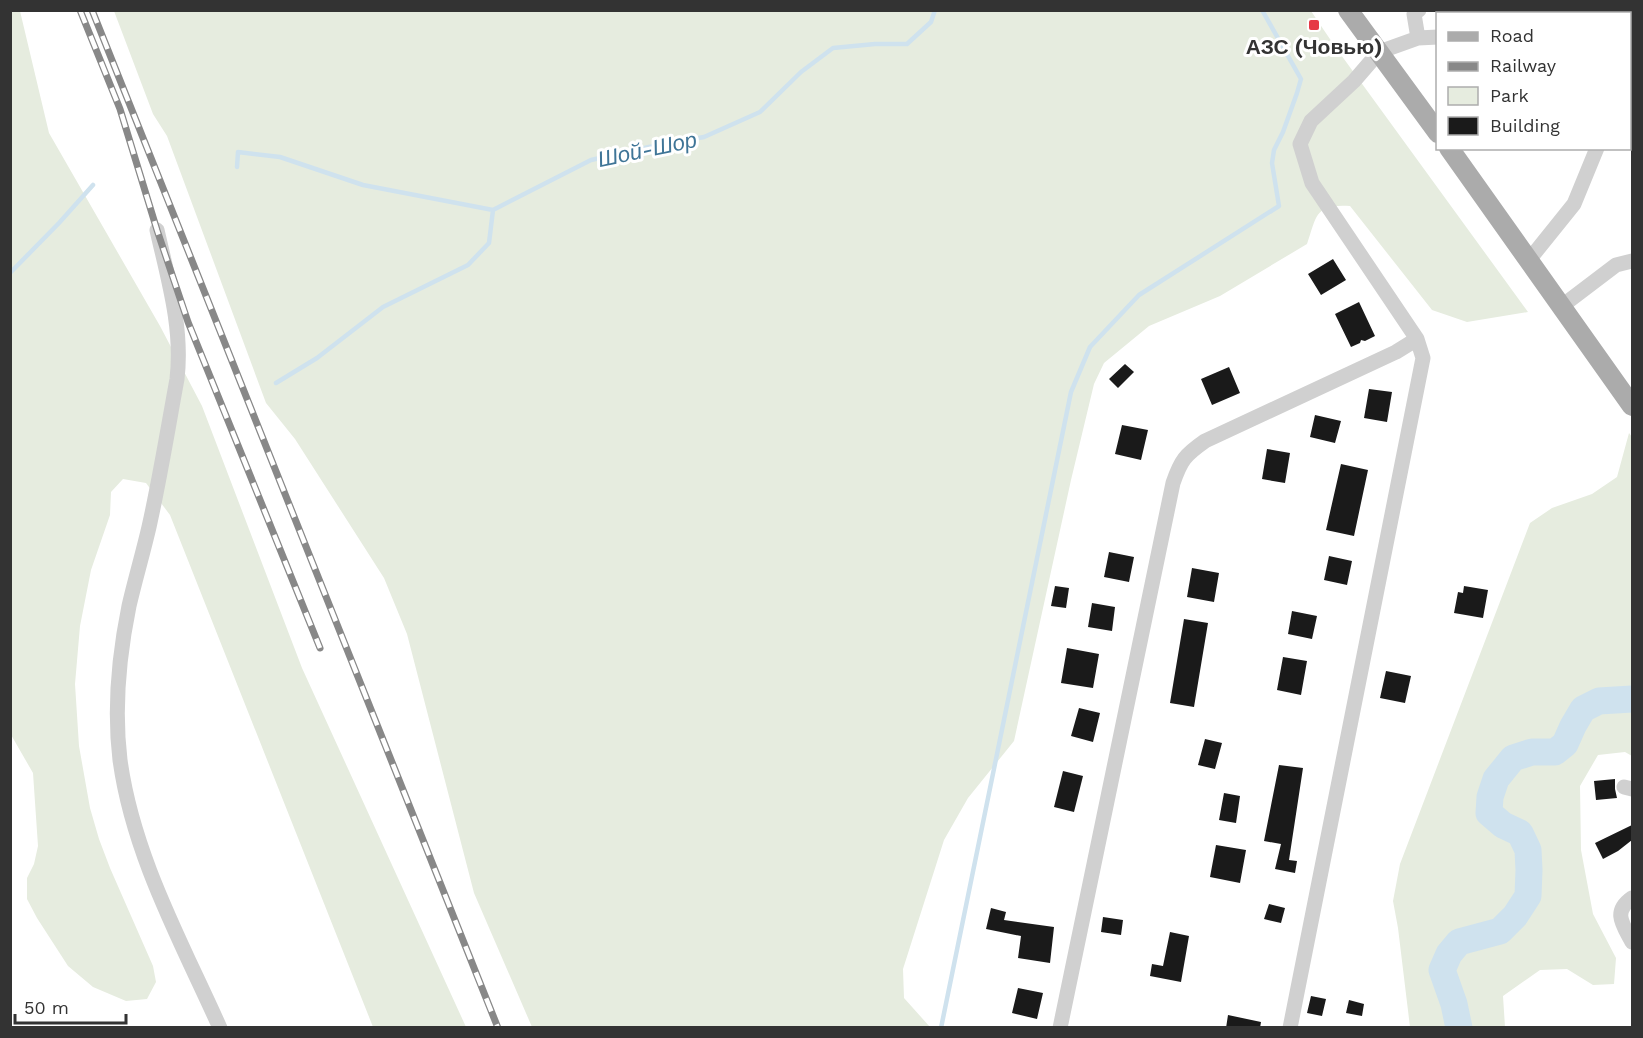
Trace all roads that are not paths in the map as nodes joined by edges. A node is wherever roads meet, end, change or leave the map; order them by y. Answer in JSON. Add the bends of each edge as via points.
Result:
{"nodes":[{"id":1,"x":1348,"y":10,"type":"edge"},
{"id":2,"x":1419,"y":10,"type":"edge"},
{"id":3,"x":1436,"y":37,"type":"edge"},
{"id":4,"x":1418,"y":38,"type":"junction"},
{"id":5,"x":1379,"y":51,"type":"junction"},
{"id":6,"x":1436,"y":131,"type":"edge"},
{"id":7,"x":1450,"y":150,"type":"edge"},
{"id":8,"x":1596,"y":150,"type":"edge"},
{"id":9,"x":157,"y":230,"type":"dead end"},
{"id":10,"x":1529,"y":260,"type":"junction"},
{"id":11,"x":1632,"y":261,"type":"edge"},
{"id":12,"x":1562,"y":306,"type":"junction"},
{"id":13,"x":1417,"y":339,"type":"junction"},
{"id":14,"x":1632,"y":406,"type":"edge"},
{"id":15,"x":1632,"y":898,"type":"edge"},
{"id":16,"x":1632,"y":942,"type":"edge"},
{"id":17,"x":220,"y":1028,"type":"edge"},
{"id":18,"x":1060,"y":1028,"type":"edge"},
{"id":19,"x":1290,"y":1028,"type":"edge"}],
"edges":[{"from":1,"to":5,"type":"main road"},
{"from":2,"to":4,"type":"street","via":[[1414,14]]},
{"from":3,"to":4,"type":"street"},
{"from":4,"to":5,"type":"street"},
{"from":5,"to":6,"type":"main road"},
{"from":5,"to":13,"type":"street","via":[[1311,121],[1300,144],[1312,183]]},
{"from":7,"to":10,"type":"main road"},
{"from":8,"to":10,"type":"street","via":[[1574,204]]},
{"from":9,"to":17,"type":"street","via":[[177,324],[179,357],[124,635],[118,697],[120,759],[145,861]]},
{"from":10,"to":12,"type":"main road"},
{"from":11,"to":12,"type":"street","via":[[1616,265]]},
{"from":12,"to":14,"type":"main road"},
{"from":13,"to":18,"type":"street","via":[[1205,441],[1180,462]]},
{"from":13,"to":19,"type":"street","via":[[1423,358]]},
{"from":15,"to":16,"type":"street","via":[[1620,913]]}]}
